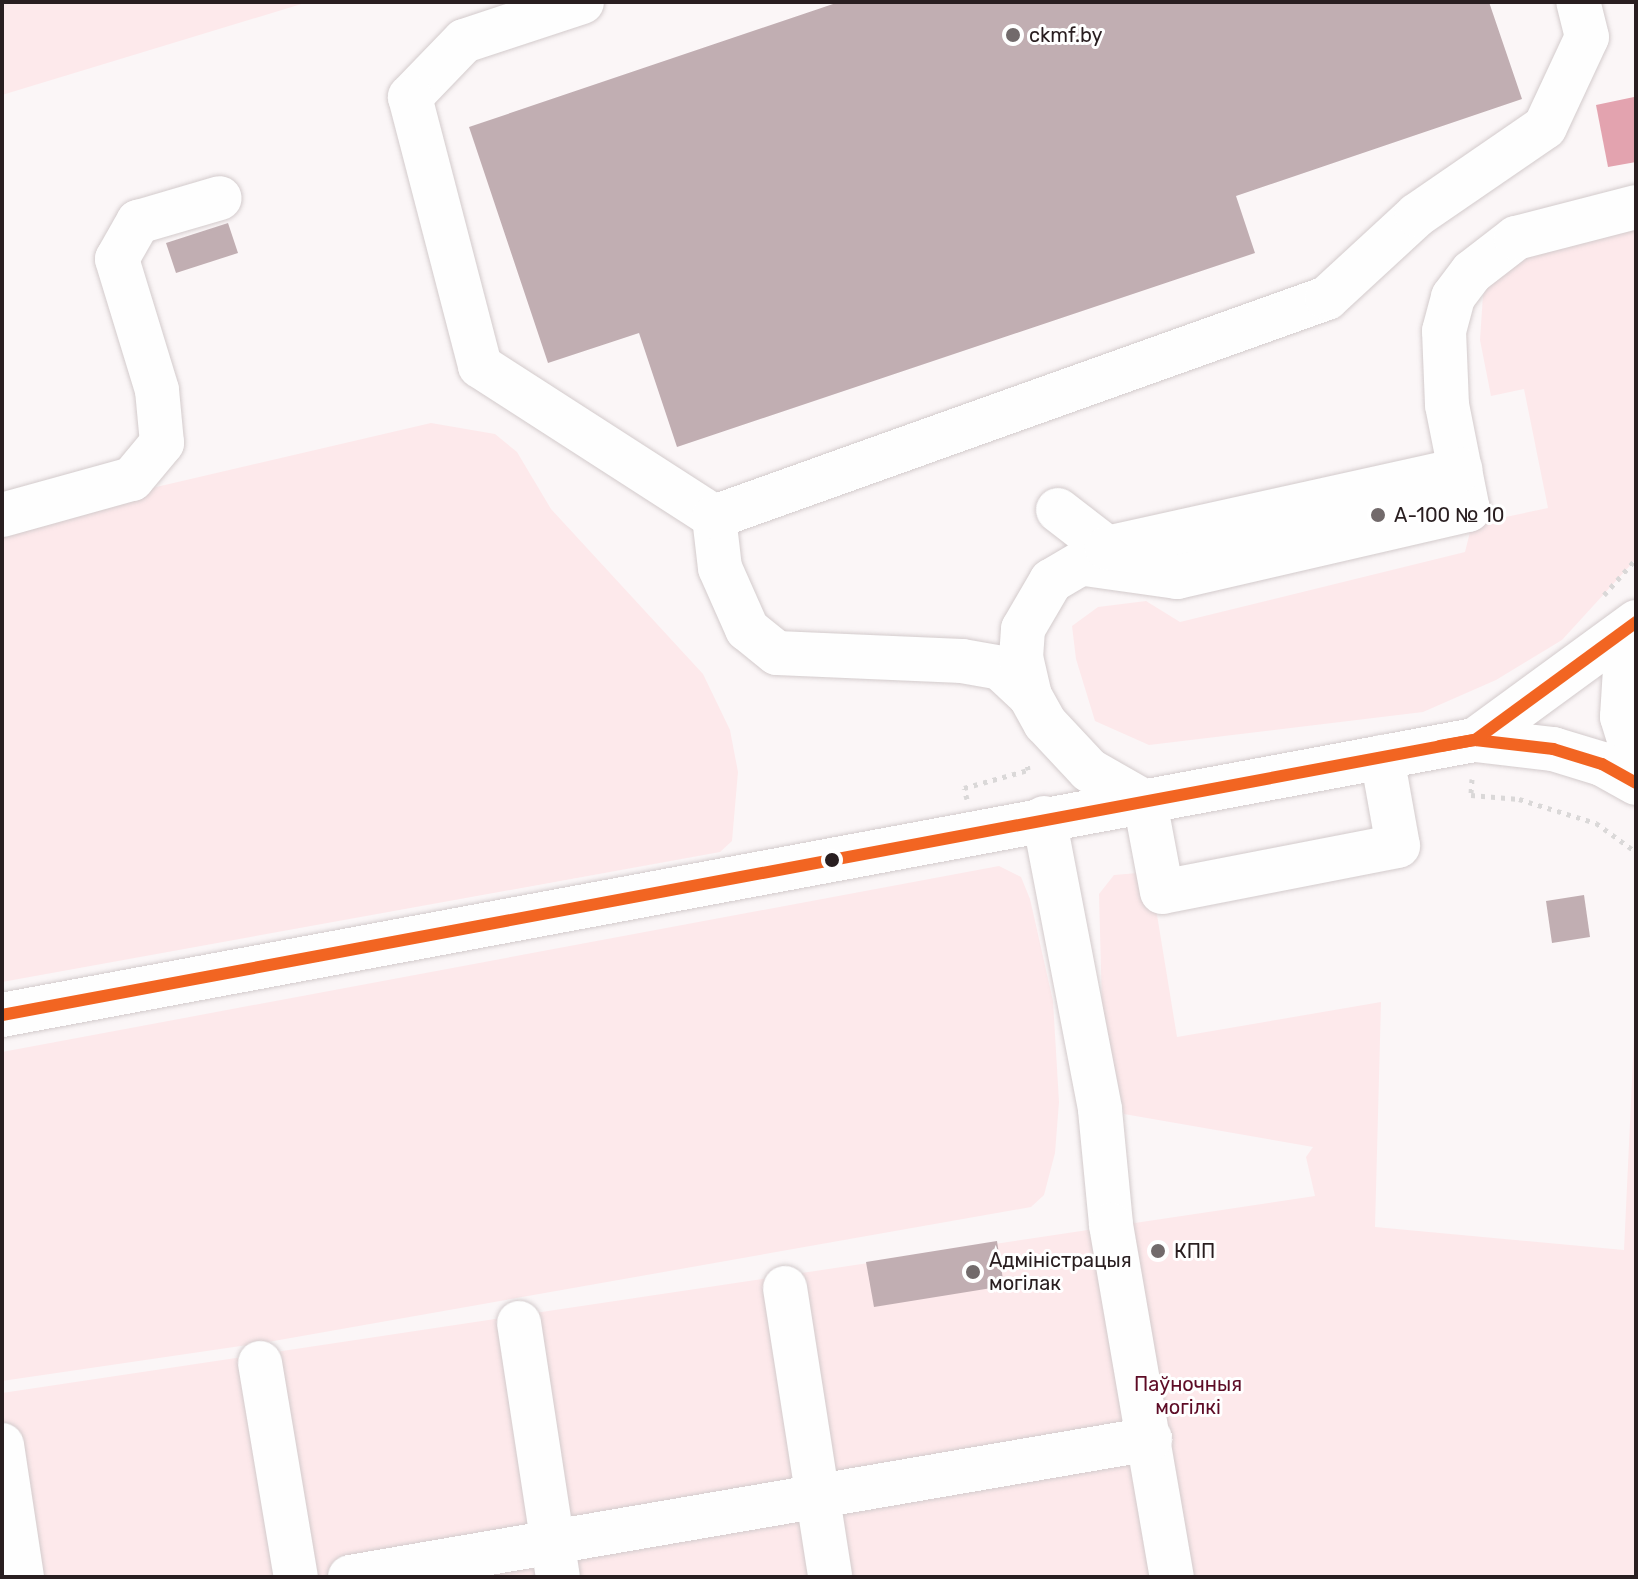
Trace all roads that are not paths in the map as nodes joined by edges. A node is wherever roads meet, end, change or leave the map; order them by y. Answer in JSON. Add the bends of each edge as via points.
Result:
{"nodes":[{"id":1,"x":582,"y":2,"type":"edge"},
{"id":2,"x":1578,"y":2,"type":"edge"},
{"id":3,"x":220,"y":198,"type":"dead end"},
{"id":4,"x":1636,"y":207,"type":"edge"},
{"id":5,"x":1058,"y":510,"type":"dead end"},
{"id":6,"x":2,"y":515,"type":"edge"},
{"id":7,"x":714,"y":517,"type":"junction"},
{"id":8,"x":1096,"y":556,"type":"junction"},
{"id":9,"x":1636,"y":622,"type":"edge"},
{"id":10,"x":1636,"y":644,"type":"edge"},
{"id":11,"x":1030,"y":696,"type":"junction"},
{"id":12,"x":1475,"y":740,"type":"junction"},
{"id":13,"x":1382,"y":757,"type":"junction"},
{"id":14,"x":1636,"y":762,"type":"edge"},
{"id":15,"x":1636,"y":783,"type":"edge"},
{"id":16,"x":1145,"y":802,"type":"junction"},
{"id":17,"x":1044,"y":818,"type":"junction"},
{"id":18,"x":2,"y":1015,"type":"edge"},
{"id":19,"x":785,"y":1288,"type":"dead end"},
{"id":20,"x":519,"y":1323,"type":"dead end"},
{"id":21,"x":260,"y":1363,"type":"dead end"},
{"id":22,"x":1150,"y":1439,"type":"junction"},
{"id":23,"x":2,"y":1445,"type":"edge"},
{"id":24,"x":817,"y":1497,"type":"junction"},
{"id":25,"x":555,"y":1560,"type":"edge"},
{"id":26,"x":22,"y":1577,"type":"edge"},
{"id":27,"x":296,"y":1577,"type":"edge"},
{"id":28,"x":350,"y":1577,"type":"edge"},
{"id":29,"x":830,"y":1577,"type":"edge"},
{"id":30,"x":1172,"y":1577,"type":"edge"}],
"edges":[{"from":1,"to":7,"type":"main road","via":[[464,41],[410,97],[480,366]]},
{"from":2,"to":7,"type":"main road","via":[[1587,37],[1545,127],[1417,215],[1327,298]]},
{"from":3,"to":6,"type":"main road","via":[[138,222],[117,259],[157,390],[162,443],[132,479]]},
{"from":4,"to":8,"type":"main road","via":[[1516,238],[1472,272],[1453,297],[1444,346],[1447,405],[1468,510],[1177,577]]},
{"from":5,"to":8,"type":"main road"},
{"from":7,"to":11,"type":"main road","via":[[720,568],[747,629],[777,653],[962,661],[1000,668]]},
{"from":8,"to":11,"type":"main road","via":[[1051,581],[1023,629],[1021,658]]},
{"from":9,"to":12,"type":"main road"},
{"from":10,"to":14,"type":"main road","via":[[1625,669],[1622,717]]},
{"from":11,"to":16,"type":"main road","via":[[1066,749]]},
{"from":12,"to":13,"type":"main road"},
{"from":12,"to":15,"type":"main road","via":[[1553,749],[1602,764]]},
{"from":13,"to":16,"type":"main road"},
{"from":13,"to":16,"type":"main road","via":[[1398,846],[1162,892]]},
{"from":16,"to":17,"type":"main road"},
{"from":17,"to":18,"type":"main road"},
{"from":17,"to":22,"type":"main road","via":[[1100,1110],[1111,1225]]},
{"from":19,"to":24,"type":"main road"},
{"from":20,"to":25,"type":"main road"},
{"from":21,"to":27,"type":"main road"},
{"from":22,"to":24,"type":"main road"},
{"from":22,"to":30,"type":"main road"},
{"from":23,"to":26,"type":"main road"},
{"from":24,"to":25,"type":"main road"},
{"from":24,"to":29,"type":"main road"},
{"from":25,"to":28,"type":"main road"}]}
